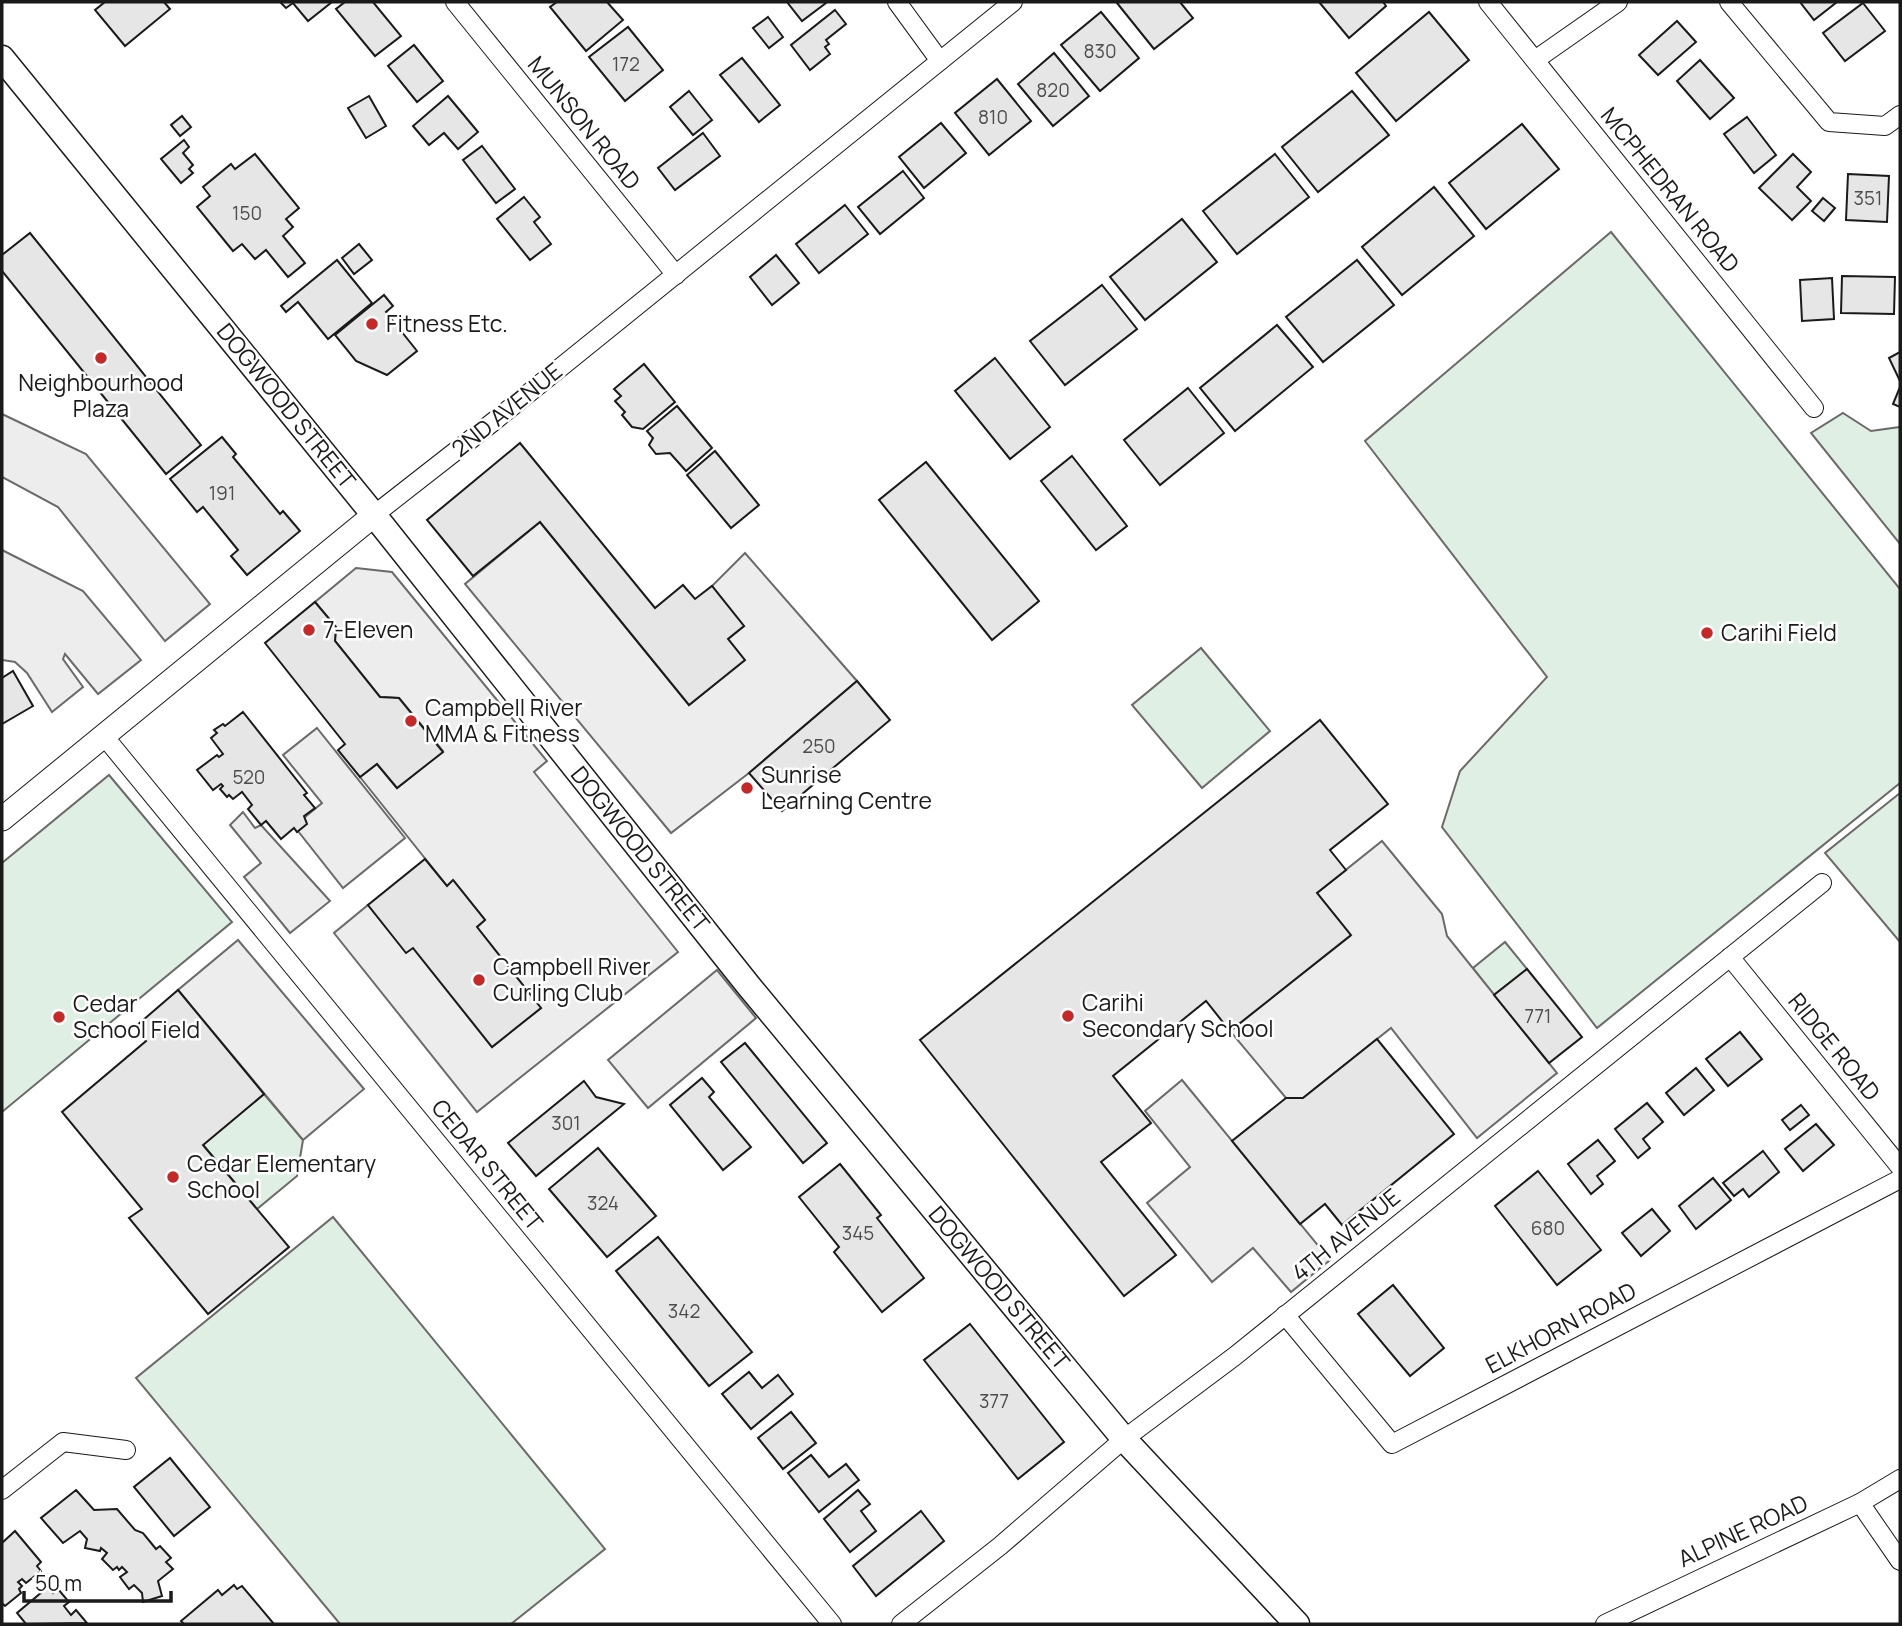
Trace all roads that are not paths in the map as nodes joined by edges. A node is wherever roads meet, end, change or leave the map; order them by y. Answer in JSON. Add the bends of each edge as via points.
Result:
{"nodes":[{"id":1,"x":455,"y":2,"type":"edge"},
{"id":2,"x":897,"y":2,"type":"edge"},
{"id":3,"x":1013,"y":2,"type":"edge"},
{"id":4,"x":1488,"y":2,"type":"edge"},
{"id":5,"x":1618,"y":2,"type":"edge"},
{"id":6,"x":1729,"y":2,"type":"edge"},
{"id":7,"x":2,"y":58,"type":"edge"},
{"id":8,"x":1535,"y":60,"type":"junction"},
{"id":9,"x":940,"y":61,"type":"junction"},
{"id":10,"x":1900,"y":116,"type":"edge"},
{"id":11,"x":676,"y":275,"type":"junction"},
{"id":12,"x":1814,"y":408,"type":"dead end"},
{"id":13,"x":374,"y":515,"type":"junction"},
{"id":14,"x":104,"y":736,"type":"junction"},
{"id":15,"x":2,"y":819,"type":"edge"},
{"id":16,"x":1822,"y":883,"type":"dead end"},
{"id":17,"x":1730,"y":957,"type":"junction"},
{"id":18,"x":1900,"y":1167,"type":"edge"},
{"id":19,"x":1900,"y":1179,"type":"edge"},
{"id":20,"x":1285,"y":1315,"type":"junction"},
{"id":21,"x":1125,"y":1439,"type":"junction"},
{"id":22,"x":126,"y":1450,"type":"dead end"},
{"id":23,"x":1900,"y":1479,"type":"edge"},
{"id":24,"x":2,"y":1490,"type":"edge"},
{"id":25,"x":1860,"y":1503,"type":"junction"},
{"id":26,"x":1900,"y":1561,"type":"edge"},
{"id":27,"x":832,"y":1624,"type":"edge"},
{"id":28,"x":901,"y":1624,"type":"edge"},
{"id":29,"x":1297,"y":1624,"type":"edge"},
{"id":30,"x":1605,"y":1624,"type":"edge"}],
"edges":[{"from":1,"to":11,"type":"street","name":"MUNSON ROAD"},
{"from":2,"to":9,"type":"street"},
{"from":3,"to":9,"type":"street","name":"2ND AVENUE"},
{"from":4,"to":8,"type":"street","name":"MCPHEDRAN ROAD"},
{"from":5,"to":8,"type":"street"},
{"from":6,"to":10,"type":"street","via":[[1829,122],[1885,126]]},
{"from":7,"to":13,"type":"main road","name":"DOGWOOD STREET"},
{"from":8,"to":12,"type":"street","name":"MCPHEDRAN ROAD"},
{"from":9,"to":11,"type":"street","name":"2ND AVENUE"},
{"from":11,"to":13,"type":"street","name":"2ND AVENUE"},
{"from":13,"to":14,"type":"street","name":"2ND AVENUE"},
{"from":13,"to":21,"type":"main road","name":"DOGWOOD STREET","via":[[748,985]]},
{"from":14,"to":15,"type":"street","name":"2ND AVENUE"},
{"from":14,"to":27,"type":"street","name":"CEDAR STREET"},
{"from":16,"to":17,"type":"street","name":"4TH AVENUE"},
{"from":17,"to":18,"type":"street","name":"RIDGE ROAD"},
{"from":17,"to":20,"type":"street","name":"4TH AVENUE"},
{"from":19,"to":20,"type":"street","name":"ELKHORN ROAD","via":[[1392,1444]]},
{"from":20,"to":21,"type":"street","name":"4TH AVENUE"},
{"from":21,"to":28,"type":"street","name":"4TH AVENUE"},
{"from":21,"to":29,"type":"main road","name":"DOGWOOD STREET"},
{"from":22,"to":24,"type":"street","via":[[63,1442]]},
{"from":23,"to":25,"type":"street","name":"ALPINE ROAD"},
{"from":25,"to":26,"type":"street"},
{"from":25,"to":30,"type":"street","name":"ALPINE ROAD"}]}
